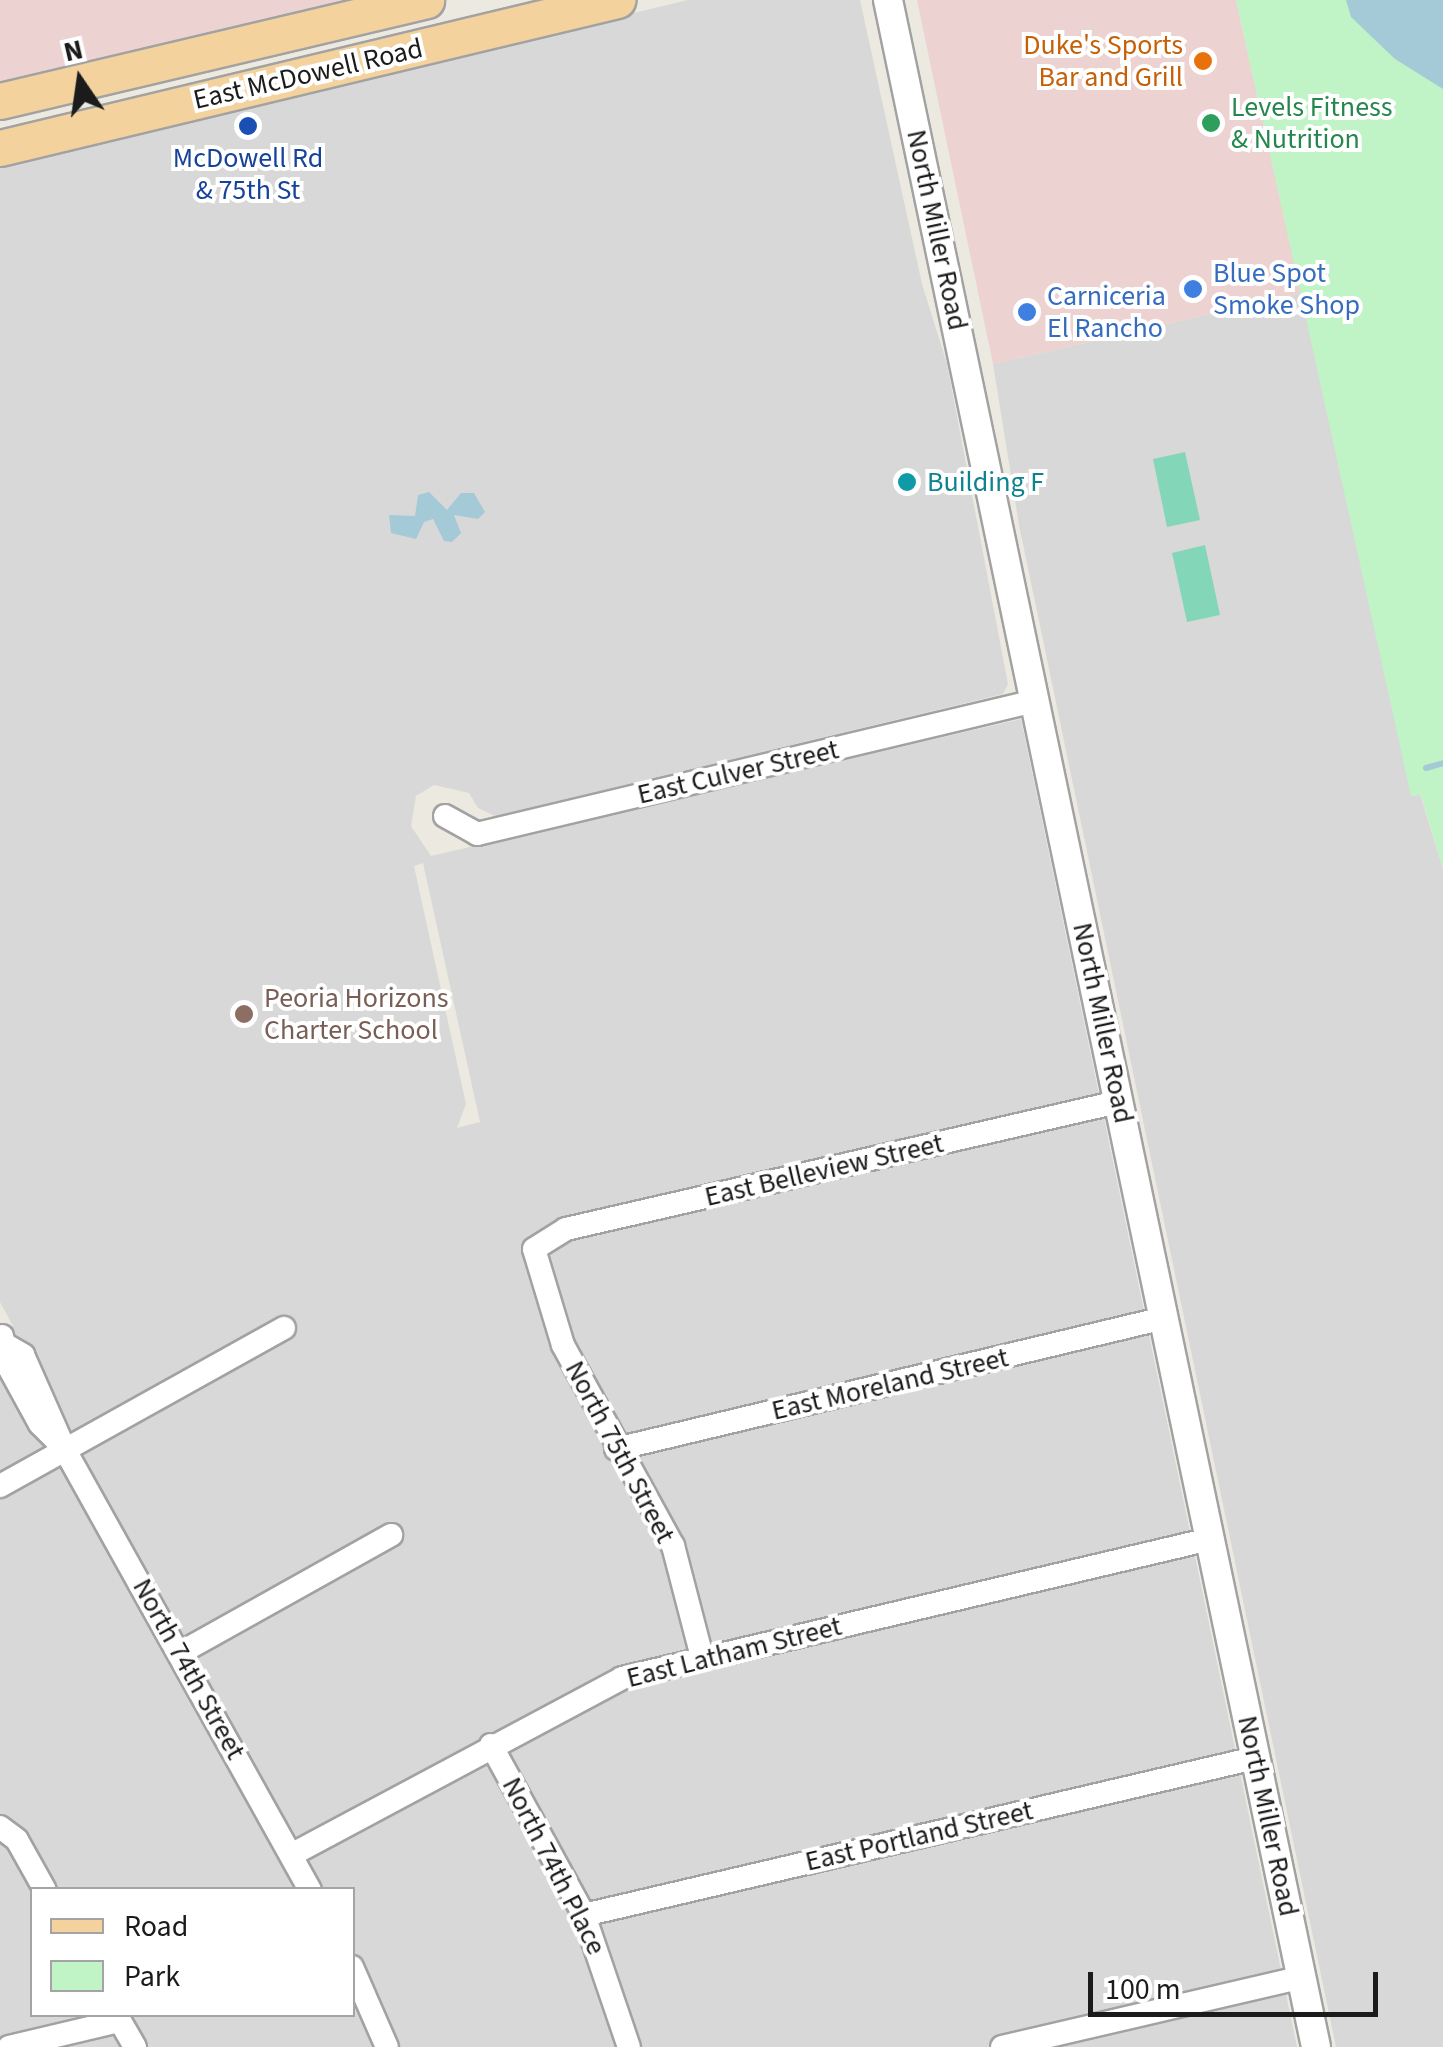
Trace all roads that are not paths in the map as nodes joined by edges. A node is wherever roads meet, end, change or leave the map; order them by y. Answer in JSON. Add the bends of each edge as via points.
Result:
{"nodes":[{"id":1,"x":426,"y":0,"type":"edge"},
{"id":2,"x":617,"y":0,"type":"edge"},
{"id":3,"x":888,"y":0,"type":"edge"},
{"id":4,"x":0,"y":102,"type":"edge"},
{"id":5,"x":0,"y":148,"type":"edge"},
{"id":6,"x":1035,"y":701,"type":"junction"},
{"id":7,"x":446,"y":816,"type":"dead end"},
{"id":8,"x":1118,"y":1102,"type":"junction"},
{"id":9,"x":534,"y":1249,"type":"joint"},
{"id":10,"x":1164,"y":1318,"type":"junction"},
{"id":11,"x":284,"y":1328,"type":"dead end"},
{"id":12,"x":3,"y":1339,"type":"edge"},
{"id":13,"x":616,"y":1449,"type":"junction"},
{"id":14,"x":65,"y":1450,"type":"junction"},
{"id":15,"x":0,"y":1486,"type":"edge"},
{"id":16,"x":391,"y":1534,"type":"dead end"},
{"id":17,"x":1210,"y":1538,"type":"junction"},
{"id":18,"x":180,"y":1654,"type":"junction"},
{"id":19,"x":702,"y":1657,"type":"junction"},
{"id":20,"x":491,"y":1744,"type":"junction"},
{"id":21,"x":1256,"y":1758,"type":"junction"},
{"id":22,"x":2,"y":1827,"type":"edge"},
{"id":23,"x":291,"y":1855,"type":"junction"},
{"id":24,"x":43,"y":1887,"type":"edge"},
{"id":25,"x":308,"y":1887,"type":"edge"},
{"id":26,"x":584,"y":1915,"type":"junction"},
{"id":27,"x":355,"y":1974,"type":"edge"},
{"id":28,"x":1302,"y":1976,"type":"junction"},
{"id":29,"x":118,"y":2018,"type":"edge"},
{"id":30,"x":9,"y":2047,"type":"edge"},
{"id":31,"x":135,"y":2047,"type":"edge"},
{"id":32,"x":387,"y":2047,"type":"edge"},
{"id":33,"x":629,"y":2047,"type":"edge"},
{"id":34,"x":1002,"y":2047,"type":"edge"},
{"id":35,"x":1316,"y":2047,"type":"edge"}],
"edges":[{"from":1,"to":4,"type":"main road","name":"East McDowell Road"},
{"from":2,"to":5,"type":"main road","name":"East McDowell Road"},
{"from":3,"to":6,"type":"street","name":"North Miller Road"},
{"from":6,"to":7,"type":"street","name":"East Culver Street","via":[[477,834]]},
{"from":6,"to":8,"type":"street","name":"North Miller Road"},
{"from":8,"to":9,"type":"street","name":"East Belleview Street","via":[[566,1229]]},
{"from":8,"to":10,"type":"street","name":"North Miller Road"},
{"from":9,"to":13,"type":"street","name":"North 75th Street","via":[[563,1345]]},
{"from":10,"to":13,"type":"street","name":"East Moreland Street"},
{"from":10,"to":17,"type":"street","name":"North Miller Road"},
{"from":11,"to":14,"type":"street"},
{"from":12,"to":14,"type":"street","name":"North 74th Street","via":[[6,1364],[40,1424]]},
{"from":13,"to":19,"type":"street","name":"North 75th Street","via":[[673,1546]]},
{"from":14,"to":15,"type":"street"},
{"from":14,"to":18,"type":"street","name":"North 74th Street"},
{"from":16,"to":18,"type":"street"},
{"from":17,"to":19,"type":"street","name":"East Latham Street"},
{"from":17,"to":21,"type":"street","name":"North Miller Road"},
{"from":18,"to":23,"type":"street","name":"North 74th Street"},
{"from":19,"to":20,"type":"street","name":"East Latham Street","via":[[622,1678]]},
{"from":20,"to":23,"type":"street","name":"East Latham Street"},
{"from":20,"to":26,"type":"street","name":"North 74th Place"},
{"from":21,"to":26,"type":"street","name":"East Portland Street"},
{"from":21,"to":28,"type":"street","name":"North Miller Road"},
{"from":22,"to":24,"type":"street"},
{"from":23,"to":25,"type":"street","name":"North 74th Street"},
{"from":26,"to":33,"type":"street","name":"North 74th Place"},
{"from":27,"to":32,"type":"street"},
{"from":28,"to":34,"type":"street"},
{"from":28,"to":35,"type":"street","name":"North Miller Road"},
{"from":29,"to":30,"type":"street"},
{"from":29,"to":31,"type":"street"}]}
